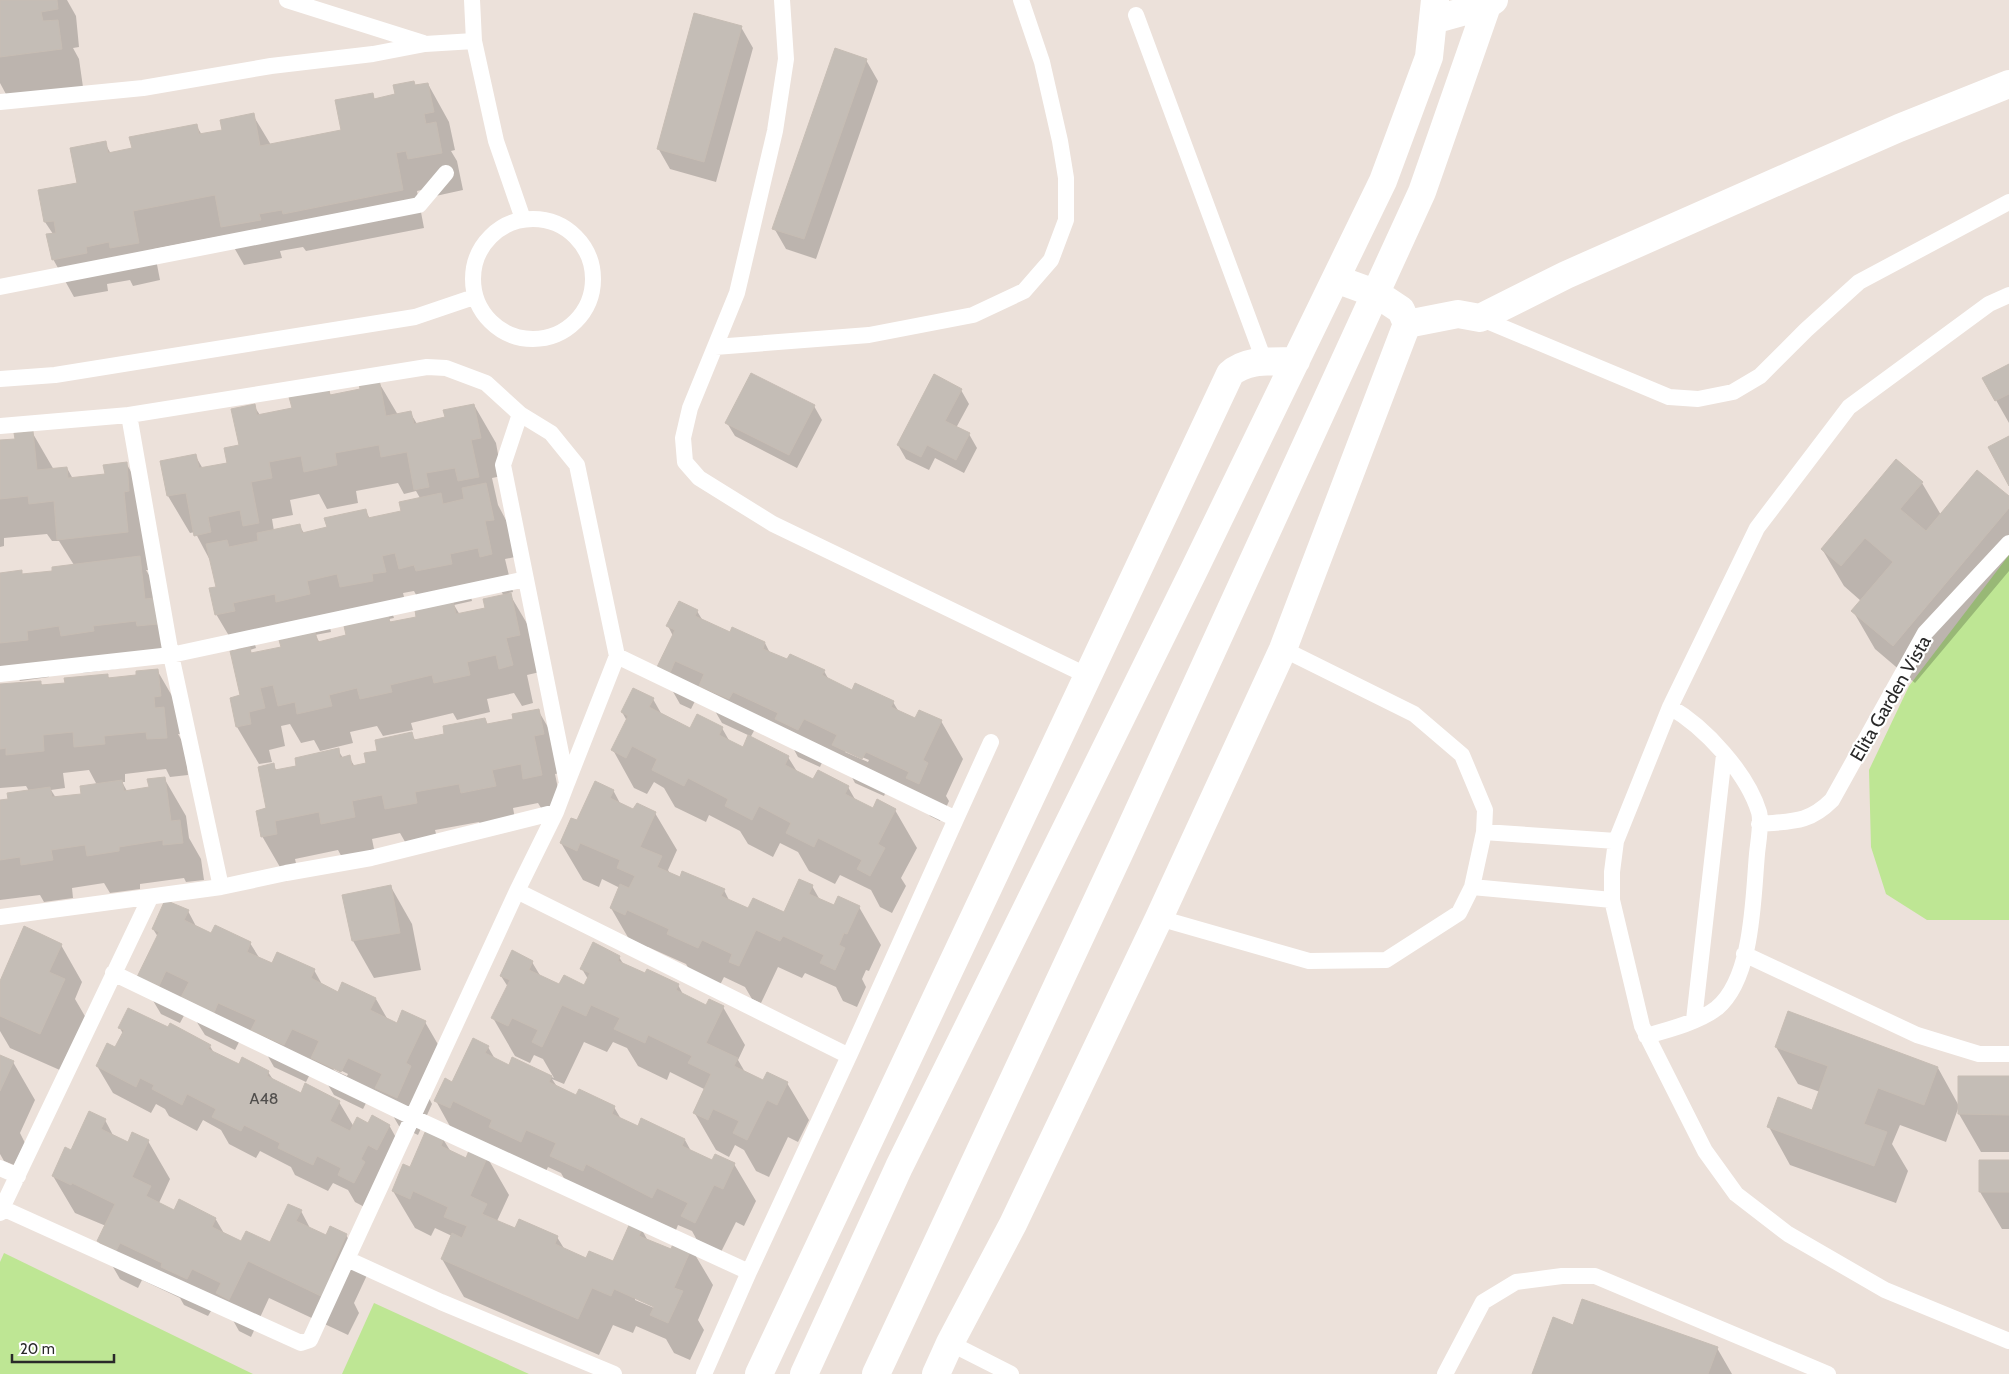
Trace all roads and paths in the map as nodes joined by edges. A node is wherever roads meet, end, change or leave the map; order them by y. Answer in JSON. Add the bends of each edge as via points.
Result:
{"nodes":[{"id":1,"x":287,"y":0,"type":"edge"},
{"id":2,"x":472,"y":0,"type":"edge"},
{"id":3,"x":782,"y":0,"type":"edge"},
{"id":4,"x":1021,"y":0,"type":"edge"},
{"id":5,"x":1490,"y":2,"type":"edge"},
{"id":6,"x":1434,"y":10,"type":"edge"},
{"id":7,"x":1136,"y":15,"type":"dead end"},
{"id":8,"x":474,"y":41,"type":"junction"},
{"id":9,"x":425,"y":44,"type":"junction"},
{"id":10,"x":2009,"y":84,"type":"edge"},
{"id":11,"x":0,"y":102,"type":"edge"},
{"id":12,"x":446,"y":173,"type":"dead end"},
{"id":13,"x":2009,"y":202,"type":"edge"},
{"id":14,"x":523,"y":219,"type":"junction"},
{"id":15,"x":1336,"y":279,"type":"junction"},
{"id":16,"x":0,"y":287,"type":"edge"},
{"id":17,"x":1377,"y":294,"type":"junction"},
{"id":18,"x":2009,"y":295,"type":"edge"},
{"id":19,"x":474,"y":297,"type":"junction"},
{"id":20,"x":1480,"y":318,"type":"junction"},
{"id":21,"x":1407,"y":324,"type":"junction"},
{"id":22,"x":715,"y":347,"type":"junction"},
{"id":23,"x":1296,"y":361,"type":"junction"},
{"id":24,"x":1265,"y":363,"type":"junction"},
{"id":25,"x":0,"y":379,"type":"edge"},
{"id":26,"x":520,"y":414,"type":"junction"},
{"id":27,"x":129,"y":415,"type":"junction"},
{"id":28,"x":0,"y":426,"type":"edge"},
{"id":29,"x":2009,"y":543,"type":"edge"},
{"id":30,"x":526,"y":580,"type":"junction"},
{"id":31,"x":1283,"y":649,"type":"junction"},
{"id":32,"x":171,"y":655,"type":"junction"},
{"id":33,"x":616,"y":656,"type":"junction"},
{"id":34,"x":0,"y":674,"type":"edge"},
{"id":35,"x":1088,"y":676,"type":"junction"},
{"id":36,"x":1670,"y":707,"type":"junction"},
{"id":37,"x":991,"y":742,"type":"dead end"},
{"id":38,"x":1724,"y":755,"type":"junction"},
{"id":39,"x":567,"y":783,"type":"junction"},
{"id":40,"x":556,"y":812,"type":"junction"},
{"id":41,"x":956,"y":819,"type":"junction"},
{"id":42,"x":1759,"y":824,"type":"junction"},
{"id":43,"x":1484,"y":832,"type":"junction"},
{"id":44,"x":1616,"y":842,"type":"junction"},
{"id":45,"x":221,"y":887,"type":"junction"},
{"id":46,"x":1472,"y":887,"type":"junction"},
{"id":47,"x":517,"y":890,"type":"junction"},
{"id":48,"x":150,"y":898,"type":"junction"},
{"id":49,"x":1612,"y":900,"type":"junction"},
{"id":50,"x":0,"y":917,"type":"edge"},
{"id":51,"x":1159,"y":918,"type":"junction"},
{"id":52,"x":1744,"y":954,"type":"junction"},
{"id":53,"x":113,"y":973,"type":"junction"},
{"id":54,"x":1694,"y":1020,"type":"junction"},
{"id":55,"x":1646,"y":1036,"type":"junction"},
{"id":56,"x":2009,"y":1054,"type":"edge"},
{"id":57,"x":849,"y":1056,"type":"junction"},
{"id":58,"x":412,"y":1116,"type":"junction"},
{"id":59,"x":0,"y":1168,"type":"edge"},
{"id":60,"x":18,"y":1176,"type":"junction"},
{"id":61,"x":1,"y":1211,"type":"edge"},
{"id":62,"x":347,"y":1259,"type":"junction"},
{"id":63,"x":749,"y":1272,"type":"junction"},
{"id":64,"x":2009,"y":1342,"type":"edge"},
{"id":65,"x":950,"y":1343,"type":"junction"},
{"id":66,"x":614,"y":1374,"type":"edge"},
{"id":67,"x":704,"y":1374,"type":"edge"},
{"id":68,"x":760,"y":1374,"type":"edge"},
{"id":69,"x":804,"y":1374,"type":"edge"},
{"id":70,"x":876,"y":1374,"type":"edge"},
{"id":71,"x":936,"y":1374,"type":"edge"},
{"id":72,"x":1011,"y":1374,"type":"edge"},
{"id":73,"x":1446,"y":1374,"type":"edge"},
{"id":74,"x":1828,"y":1374,"type":"edge"}],
"edges":[{"from":1,"to":9,"type":"lane"},
{"from":2,"to":8,"type":"lane"},
{"from":3,"to":22,"type":"lane","via":[[786,59],[775,131],[737,293]]},
{"from":4,"to":22,"type":"lane","via":[[1042,62],[1066,178],[1066,220],[1051,260],[1024,291],[973,315],[869,335]]},
{"from":5,"to":6,"type":"street"},
{"from":5,"to":17,"type":"street","via":[[1422,192]]},
{"from":6,"to":15,"type":"street","via":[[1428,57],[1383,181]]},
{"from":7,"to":24,"type":"lane"},
{"from":8,"to":9,"type":"lane"},
{"from":8,"to":14,"type":"lane","via":[[496,141]]},
{"from":9,"to":11,"type":"lane","via":[[143,88]]},
{"from":10,"to":20,"type":"street","via":[[1792,175],[1566,275]]},
{"from":12,"to":16,"type":"lane","via":[[419,205]]},
{"from":13,"to":20,"type":"lane","via":[[1859,282],[1760,376],[1733,392],[1698,399],[1669,397]]},
{"from":14,"to":19,"type":"lane","via":[[499,228],[481,247],[472,271]]},
{"from":14,"to":19,"type":"lane","via":[[557,223],[584,245],[595,278],[586,311],[560,334],[525,340],[494,326]]},
{"from":15,"to":17,"type":"street"},
{"from":15,"to":23,"type":"street"},
{"from":17,"to":21,"type":"street","via":[[1402,310]]},
{"from":17,"to":70,"type":"street"},
{"from":18,"to":36,"type":"lane","via":[[1989,304],[1849,407],[1757,528]]},
{"from":19,"to":25,"type":"lane","via":[[415,317],[55,375]]},
{"from":20,"to":21,"type":"street","via":[[1458,314]]},
{"from":21,"to":31,"type":"street"},
{"from":22,"to":35,"type":"lane","via":[[690,408],[683,438],[685,462],[699,478],[773,524]]},
{"from":23,"to":24,"type":"street"},
{"from":23,"to":69,"type":"street","via":[[899,1167]]},
{"from":24,"to":35,"type":"street","via":[[1246,364],[1230,374]]},
{"from":26,"to":27,"type":"lane","via":[[486,383],[446,368],[427,367]]},
{"from":26,"to":30,"type":"lane","via":[[503,465]]},
{"from":26,"to":33,"type":"lane","via":[[551,433],[577,465]]},
{"from":27,"to":28,"type":"lane"},
{"from":27,"to":32,"type":"lane"},
{"from":29,"to":42,"type":"lane","name":"Elita Garden Vista","via":[[1925,633],[1832,800],[1808,819]]},
{"from":30,"to":32,"type":"lane"},
{"from":30,"to":39,"type":"lane"},
{"from":31,"to":43,"type":"lane","via":[[1414,714],[1462,755],[1485,810]]},
{"from":31,"to":51,"type":"street"},
{"from":32,"to":34,"type":"lane"},
{"from":32,"to":45,"type":"lane"},
{"from":33,"to":39,"type":"lane"},
{"from":33,"to":41,"type":"lane"},
{"from":35,"to":68,"type":"street"},
{"from":36,"to":38,"type":"lane","via":[[1682,714]]},
{"from":36,"to":44,"type":"lane"},
{"from":37,"to":41,"type":"lane"},
{"from":38,"to":42,"type":"lane","via":[[1748,786],[1760,815]]},
{"from":38,"to":54,"type":"lane"},
{"from":39,"to":40,"type":"lane"},
{"from":40,"to":45,"type":"lane","via":[[371,858]]},
{"from":40,"to":47,"type":"lane"},
{"from":41,"to":57,"type":"lane"},
{"from":42,"to":52,"type":"lane","via":[[1750,936]]},
{"from":43,"to":44,"type":"lane"},
{"from":43,"to":46,"type":"lane"},
{"from":44,"to":49,"type":"lane"},
{"from":45,"to":48,"type":"lane"},
{"from":46,"to":49,"type":"lane"},
{"from":46,"to":51,"type":"lane","via":[[1459,913],[1386,960],[1309,961]]},
{"from":47,"to":57,"type":"lane"},
{"from":47,"to":58,"type":"lane"},
{"from":48,"to":50,"type":"lane"},
{"from":48,"to":53,"type":"lane"},
{"from":49,"to":55,"type":"lane"},
{"from":51,"to":65,"type":"street","via":[[1013,1224]]},
{"from":52,"to":54,"type":"lane","via":[[1734,988],[1716,1009]]},
{"from":52,"to":56,"type":"lane","via":[[1917,1036],[1979,1054]]},
{"from":53,"to":58,"type":"lane"},
{"from":53,"to":60,"type":"lane"},
{"from":54,"to":55,"type":"lane","via":[[1684,1026]]},
{"from":55,"to":64,"type":"lane","via":[[1705,1151],[1736,1194],[1788,1234],[1885,1290]]},
{"from":57,"to":63,"type":"lane"},
{"from":58,"to":62,"type":"lane"},
{"from":58,"to":63,"type":"lane"},
{"from":59,"to":60,"type":"lane"},
{"from":60,"to":61,"type":"lane"},
{"from":61,"to":62,"type":"lane","via":[[301,1343],[310,1340]]},
{"from":62,"to":66,"type":"lane"},
{"from":63,"to":67,"type":"lane"},
{"from":65,"to":71,"type":"street"},
{"from":65,"to":72,"type":"lane"},
{"from":73,"to":74,"type":"lane","via":[[1483,1302],[1516,1282],[1595,1276]]}]}
